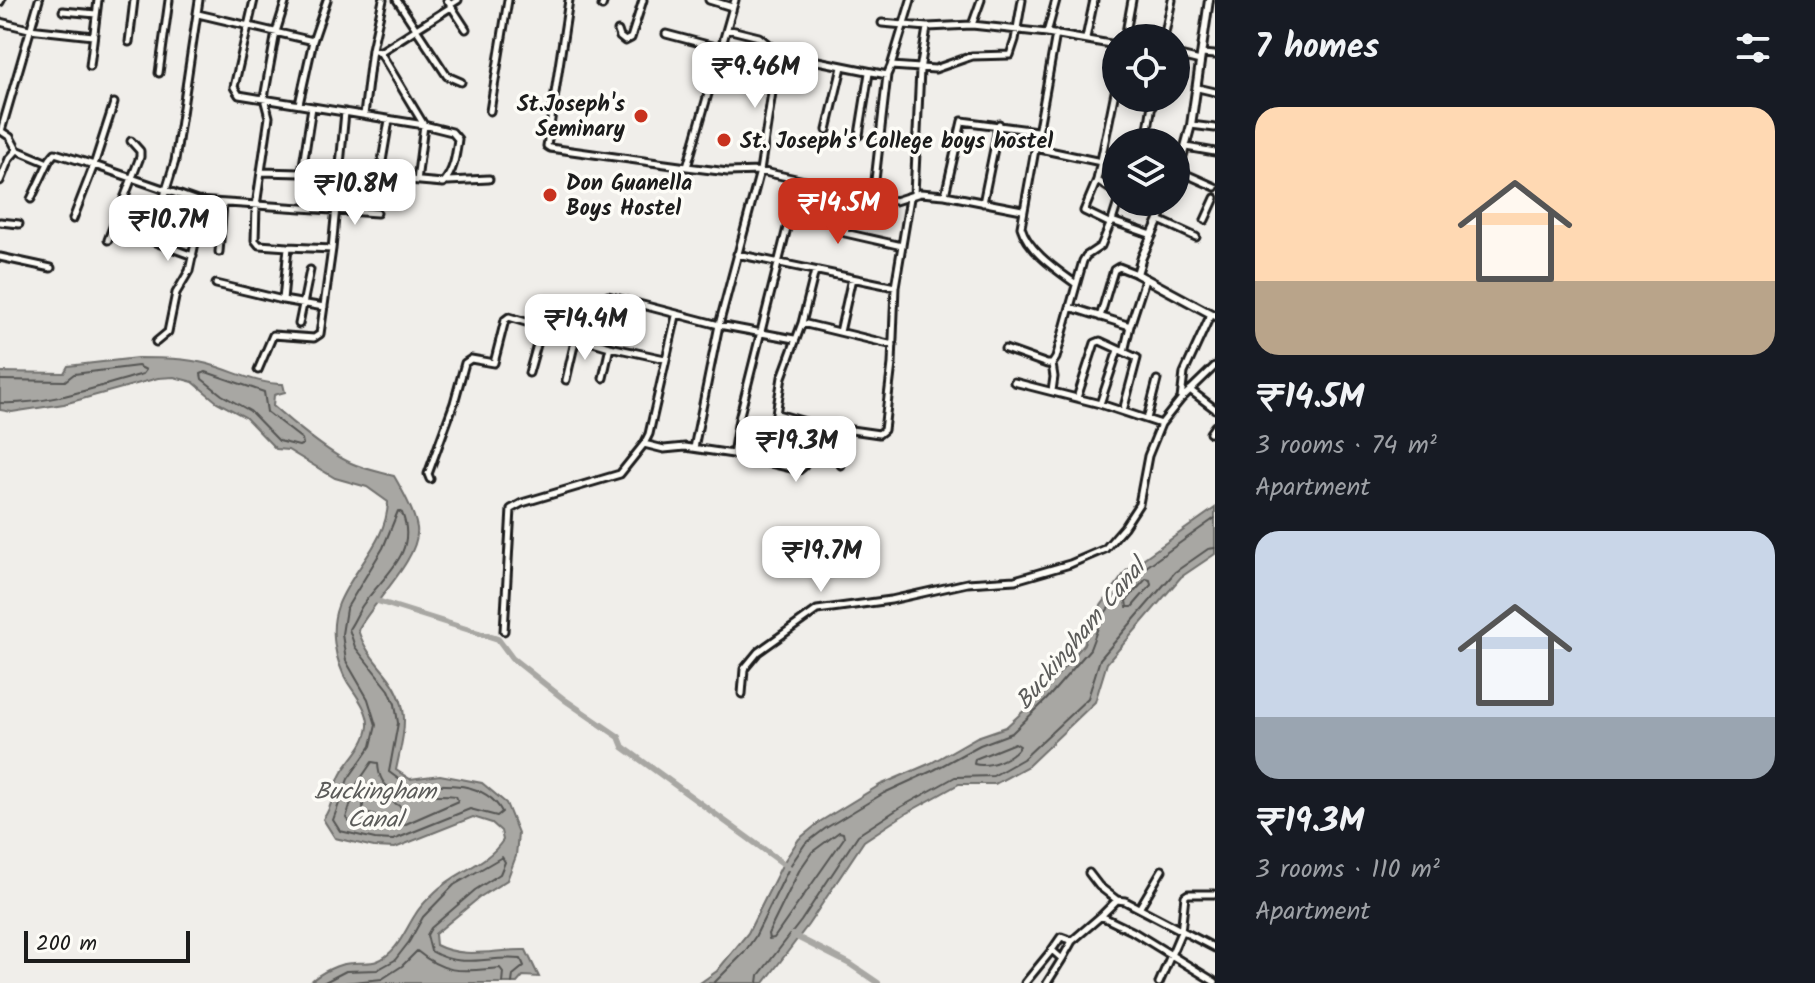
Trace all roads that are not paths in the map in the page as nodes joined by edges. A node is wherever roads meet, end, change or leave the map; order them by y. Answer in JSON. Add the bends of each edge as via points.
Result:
{"nodes":[{"id":1,"x":39,"y":0,"type":"edge"},
{"id":2,"x":98,"y":0,"type":"edge"},
{"id":3,"x":134,"y":0,"type":"edge"},
{"id":4,"x":169,"y":0,"type":"edge"},
{"id":5,"x":199,"y":0,"type":"edge"},
{"id":6,"x":254,"y":0,"type":"edge"},
{"id":7,"x":286,"y":0,"type":"edge"},
{"id":8,"x":327,"y":0,"type":"edge"},
{"id":9,"x":382,"y":0,"type":"edge"},
{"id":10,"x":397,"y":0,"type":"edge"},
{"id":11,"x":458,"y":0,"type":"edge"},
{"id":12,"x":508,"y":0,"type":"edge"},
{"id":13,"x":569,"y":0,"type":"edge"},
{"id":14,"x":643,"y":0,"type":"edge"},
{"id":15,"x":709,"y":0,"type":"edge"},
{"id":16,"x":911,"y":0,"type":"edge"},
{"id":17,"x":981,"y":0,"type":"edge"},
{"id":18,"x":1022,"y":0,"type":"edge"},
{"id":19,"x":1056,"y":0,"type":"edge"},
{"id":20,"x":1094,"y":0,"type":"edge"},
{"id":21,"x":1132,"y":0,"type":"edge"},
{"id":22,"x":1172,"y":0,"type":"edge"},
{"id":23,"x":1209,"y":0,"type":"edge"},
{"id":24,"x":449,"y":4,"type":"edge"},
{"id":25,"x":734,"y":4,"type":"edge"},
{"id":26,"x":63,"y":11,"type":"dead end"},
{"id":27,"x":96,"y":14,"type":"junction"},
{"id":28,"x":198,"y":14,"type":"junction"},
{"id":29,"x":0,"y":22,"type":"edge"},
{"id":30,"x":882,"y":23,"type":"dead end"},
{"id":31,"x":1128,"y":24,"type":"edge"},
{"id":32,"x":1167,"y":24,"type":"edge"},
{"id":33,"x":972,"y":25,"type":"junction"},
{"id":34,"x":248,"y":26,"type":"junction"},
{"id":35,"x":904,"y":26,"type":"junction"},
{"id":36,"x":927,"y":27,"type":"junction"},
{"id":37,"x":415,"y":28,"type":"junction"},
{"id":38,"x":29,"y":29,"type":"junction"},
{"id":39,"x":466,"y":29,"type":"dead end"},
{"id":40,"x":727,"y":29,"type":"junction"},
{"id":41,"x":1017,"y":29,"type":"junction"},
{"id":42,"x":618,"y":31,"type":"dead end"},
{"id":43,"x":276,"y":32,"type":"junction"},
{"id":44,"x":1047,"y":33,"type":"junction"},
{"id":45,"x":666,"y":34,"type":"dead end"},
{"id":46,"x":1056,"y":34,"type":"junction"},
{"id":47,"x":93,"y":36,"type":"junction"},
{"id":48,"x":1086,"y":38,"type":"junction"},
{"id":49,"x":313,"y":41,"type":"junction"},
{"id":50,"x":129,"y":42,"type":"dead end"},
{"id":51,"x":1102,"y":42,"type":"edge"},
{"id":52,"x":719,"y":48,"type":"junction"},
{"id":53,"x":372,"y":49,"type":"junction"},
{"id":54,"x":380,"y":52,"type":"junction"},
{"id":55,"x":778,"y":53,"type":"junction"},
{"id":56,"x":1215,"y":55,"type":"edge"},
{"id":57,"x":1190,"y":57,"type":"edge"},
{"id":58,"x":1201,"y":58,"type":"junction"},
{"id":59,"x":90,"y":66,"type":"dead end"},
{"id":60,"x":891,"y":66,"type":"junction"},
{"id":61,"x":842,"y":67,"type":"junction"},
{"id":62,"x":920,"y":70,"type":"junction"},
{"id":63,"x":159,"y":73,"type":"dead end"},
{"id":64,"x":869,"y":73,"type":"junction"},
{"id":65,"x":887,"y":75,"type":"junction"},
{"id":66,"x":461,"y":82,"type":"dead end"},
{"id":67,"x":1198,"y":88,"type":"junction"},
{"id":68,"x":1215,"y":92,"type":"edge"},
{"id":69,"x":264,"y":98,"type":"junction"},
{"id":70,"x":114,"y":103,"type":"dead end"},
{"id":71,"x":299,"y":104,"type":"junction"},
{"id":72,"x":312,"y":107,"type":"junction"},
{"id":73,"x":490,"y":111,"type":"dead end"},
{"id":74,"x":345,"y":112,"type":"junction"},
{"id":75,"x":1111,"y":112,"type":"edge"},
{"id":76,"x":364,"y":115,"type":"junction"},
{"id":77,"x":389,"y":120,"type":"junction"},
{"id":78,"x":999,"y":124,"type":"junction"},
{"id":79,"x":424,"y":125,"type":"junction"},
{"id":80,"x":1191,"y":125,"type":"junction"},
{"id":81,"x":1215,"y":128,"type":"edge"},
{"id":82,"x":1190,"y":129,"type":"edge"},
{"id":83,"x":827,"y":130,"type":"dead end"},
{"id":84,"x":0,"y":131,"type":"edge"},
{"id":85,"x":1037,"y":131,"type":"junction"},
{"id":86,"x":859,"y":135,"type":"dead end"},
{"id":87,"x":131,"y":141,"type":"dead end"},
{"id":88,"x":1035,"y":148,"type":"junction"},
{"id":89,"x":1190,"y":148,"type":"edge"},
{"id":90,"x":17,"y":150,"type":"junction"},
{"id":91,"x":1215,"y":152,"type":"edge"},
{"id":92,"x":1101,"y":162,"type":"junction"},
{"id":93,"x":48,"y":163,"type":"junction"},
{"id":94,"x":94,"y":165,"type":"junction"},
{"id":95,"x":687,"y":167,"type":"junction"},
{"id":96,"x":760,"y":171,"type":"junction"},
{"id":97,"x":261,"y":172,"type":"junction"},
{"id":98,"x":302,"y":172,"type":"junction"},
{"id":99,"x":340,"y":174,"type":"junction"},
{"id":100,"x":1190,"y":176,"type":"edge"},
{"id":101,"x":132,"y":179,"type":"junction"},
{"id":102,"x":379,"y":179,"type":"junction"},
{"id":103,"x":489,"y":179,"type":"dead end"},
{"id":104,"x":799,"y":180,"type":"junction"},
{"id":105,"x":1097,"y":180,"type":"junction"},
{"id":106,"x":0,"y":181,"type":"edge"},
{"id":107,"x":417,"y":181,"type":"junction"},
{"id":108,"x":447,"y":181,"type":"junction"},
{"id":109,"x":1102,"y":183,"type":"edge"},
{"id":110,"x":1215,"y":187,"type":"edge"},
{"id":111,"x":166,"y":190,"type":"junction"},
{"id":112,"x":855,"y":193,"type":"junction"},
{"id":113,"x":945,"y":195,"type":"junction"},
{"id":114,"x":912,"y":196,"type":"junction"},
{"id":115,"x":873,"y":198,"type":"junction"},
{"id":116,"x":1215,"y":198,"type":"edge"},
{"id":117,"x":31,"y":199,"type":"dead end"},
{"id":118,"x":197,"y":201,"type":"junction"},
{"id":119,"x":983,"y":203,"type":"junction"},
{"id":120,"x":223,"y":204,"type":"junction"},
{"id":121,"x":256,"y":206,"type":"junction"},
{"id":122,"x":335,"y":212,"type":"junction"},
{"id":123,"x":377,"y":213,"type":"dead end"},
{"id":124,"x":1022,"y":214,"type":"junction"},
{"id":125,"x":1113,"y":216,"type":"edge"},
{"id":126,"x":1161,"y":216,"type":"edge"},
{"id":127,"x":73,"y":219,"type":"dead end"},
{"id":128,"x":1159,"y":220,"type":"junction"},
{"id":129,"x":1205,"y":220,"type":"dead end"},
{"id":130,"x":0,"y":222,"type":"edge"},
{"id":131,"x":1111,"y":222,"type":"junction"},
{"id":132,"x":19,"y":224,"type":"dead end"},
{"id":133,"x":1152,"y":235,"type":"junction"},
{"id":134,"x":1196,"y":237,"type":"dead end"},
{"id":135,"x":108,"y":240,"type":"dead end"},
{"id":136,"x":902,"y":246,"type":"junction"},
{"id":137,"x":288,"y":247,"type":"junction"},
{"id":138,"x":332,"y":249,"type":"junction"},
{"id":139,"x":219,"y":252,"type":"dead end"},
{"id":140,"x":737,"y":254,"type":"junction"},
{"id":141,"x":193,"y":256,"type":"junction"},
{"id":142,"x":0,"y":257,"type":"edge"},
{"id":143,"x":779,"y":262,"type":"junction"},
{"id":144,"x":51,"y":268,"type":"dead end"},
{"id":145,"x":310,"y":270,"type":"dead end"},
{"id":146,"x":815,"y":271,"type":"junction"},
{"id":147,"x":1137,"y":274,"type":"junction"},
{"id":148,"x":852,"y":278,"type":"junction"},
{"id":149,"x":1145,"y":280,"type":"junction"},
{"id":150,"x":216,"y":284,"type":"dead end"},
{"id":151,"x":1076,"y":284,"type":"junction"},
{"id":152,"x":895,"y":287,"type":"junction"},
{"id":153,"x":608,"y":296,"type":"dead end"},
{"id":154,"x":283,"y":300,"type":"junction"},
{"id":155,"x":303,"y":303,"type":"junction"},
{"id":156,"x":324,"y":307,"type":"junction"},
{"id":157,"x":1070,"y":307,"type":"junction"},
{"id":158,"x":1213,"y":315,"type":"edge"},
{"id":159,"x":676,"y":316,"type":"junction"},
{"id":160,"x":1100,"y":317,"type":"junction"},
{"id":161,"x":802,"y":323,"type":"junction"},
{"id":162,"x":299,"y":324,"type":"dead end"},
{"id":163,"x":719,"y":325,"type":"junction"},
{"id":164,"x":1130,"y":326,"type":"junction"},
{"id":165,"x":542,"y":327,"type":"junction"},
{"id":166,"x":840,"y":332,"type":"junction"},
{"id":167,"x":760,"y":335,"type":"junction"},
{"id":168,"x":576,"y":337,"type":"junction"},
{"id":169,"x":794,"y":339,"type":"junction"},
{"id":170,"x":156,"y":342,"type":"dead end"},
{"id":171,"x":893,"y":345,"type":"junction"},
{"id":172,"x":610,"y":347,"type":"junction"},
{"id":173,"x":1005,"y":349,"type":"dead end"},
{"id":174,"x":1121,"y":351,"type":"junction"},
{"id":175,"x":665,"y":359,"type":"junction"},
{"id":176,"x":1052,"y":364,"type":"junction"},
{"id":177,"x":1215,"y":366,"type":"edge"},
{"id":178,"x":258,"y":370,"type":"dead end"},
{"id":179,"x":529,"y":373,"type":"dead end"},
{"id":180,"x":603,"y":378,"type":"dead end"},
{"id":181,"x":566,"y":380,"type":"dead end"},
{"id":182,"x":1157,"y":380,"type":"dead end"},
{"id":183,"x":1014,"y":382,"type":"dead end"},
{"id":184,"x":1190,"y":390,"type":"junction"},
{"id":185,"x":1052,"y":391,"type":"junction"},
{"id":186,"x":1077,"y":398,"type":"junction"},
{"id":187,"x":1181,"y":399,"type":"junction"},
{"id":188,"x":1100,"y":404,"type":"junction"},
{"id":189,"x":1215,"y":409,"type":"edge"},
{"id":190,"x":1123,"y":411,"type":"junction"},
{"id":191,"x":777,"y":414,"type":"junction"},
{"id":192,"x":1147,"y":419,"type":"junction"},
{"id":193,"x":1161,"y":424,"type":"junction"},
{"id":194,"x":816,"y":425,"type":"junction"},
{"id":195,"x":1215,"y":426,"type":"edge"},
{"id":196,"x":848,"y":429,"type":"junction"},
{"id":197,"x":1210,"y":433,"type":"dead end"},
{"id":198,"x":644,"y":444,"type":"junction"},
{"id":199,"x":694,"y":448,"type":"junction"},
{"id":200,"x":733,"y":454,"type":"junction"},
{"id":201,"x":768,"y":463,"type":"junction"},
{"id":202,"x":841,"y":465,"type":"dead end"},
{"id":203,"x":430,"y":479,"type":"dead end"},
{"id":204,"x":504,"y":631,"type":"dead end"},
{"id":205,"x":742,"y":694,"type":"dead end"},
{"id":206,"x":1162,"y":870,"type":"dead end"},
{"id":207,"x":1089,"y":873,"type":"dead end"},
{"id":208,"x":1215,"y":894,"type":"edge"},
{"id":209,"x":1117,"y":900,"type":"junction"},
{"id":210,"x":1140,"y":907,"type":"junction"},
{"id":211,"x":1101,"y":916,"type":"junction"},
{"id":212,"x":1181,"y":932,"type":"junction"},
{"id":213,"x":1072,"y":941,"type":"junction"},
{"id":214,"x":1215,"y":948,"type":"edge"},
{"id":215,"x":1052,"y":950,"type":"junction"},
{"id":216,"x":1172,"y":955,"type":"junction"},
{"id":217,"x":1062,"y":959,"type":"junction"},
{"id":218,"x":1215,"y":982,"type":"edge"},
{"id":219,"x":1025,"y":983,"type":"edge"},
{"id":220,"x":1047,"y":983,"type":"edge"},
{"id":221,"x":1159,"y":983,"type":"edge"}],
"edges":[{"from":1,"to":38,"type":"street"},
{"from":2,"to":27,"type":"street"},
{"from":3,"to":50,"type":"street"},
{"from":4,"to":63,"type":"street"},
{"from":5,"to":28,"type":"street"},
{"from":6,"to":34,"type":"street"},
{"from":7,"to":43,"type":"street"},
{"from":8,"to":49,"type":"street"},
{"from":9,"to":53,"type":"street"},
{"from":10,"to":37,"type":"street"},
{"from":11,"to":24,"type":"street"},
{"from":12,"to":73,"type":"street"},
{"from":13,"to":95,"type":"street","via":[[547,146]]},
{"from":14,"to":42,"type":"street","via":[[631,38],[625,41]]},
{"from":15,"to":25,"type":"street"},
{"from":16,"to":35,"type":"street"},
{"from":17,"to":33,"type":"street"},
{"from":18,"to":41,"type":"street"},
{"from":19,"to":44,"type":"street"},
{"from":20,"to":48,"type":"street"},
{"from":21,"to":31,"type":"street"},
{"from":22,"to":32,"type":"street"},
{"from":23,"to":58,"type":"street"},
{"from":24,"to":37,"type":"street"},
{"from":24,"to":39,"type":"street"},
{"from":25,"to":40,"type":"street"},
{"from":26,"to":27,"type":"street"},
{"from":27,"to":47,"type":"street"},
{"from":28,"to":34,"type":"street"},
{"from":28,"to":111,"type":"street"},
{"from":29,"to":38,"type":"street"},
{"from":30,"to":35,"type":"street"},
{"from":33,"to":36,"type":"street"},
{"from":33,"to":41,"type":"street"},
{"from":34,"to":43,"type":"street"},
{"from":34,"to":69,"type":"street","via":[[234,87],[239,95]]},
{"from":35,"to":36,"type":"street"},
{"from":35,"to":60,"type":"street"},
{"from":36,"to":62,"type":"street"},
{"from":37,"to":54,"type":"street"},
{"from":37,"to":66,"type":"street","via":[[447,76]]},
{"from":38,"to":47,"type":"street"},
{"from":38,"to":84,"type":"street"},
{"from":40,"to":52,"type":"street"},
{"from":40,"to":55,"type":"street","via":[[759,37]]},
{"from":41,"to":44,"type":"street"},
{"from":41,"to":62,"type":"street","via":[[1008,56],[972,56]]},
{"from":43,"to":49,"type":"street"},
{"from":43,"to":69,"type":"street"},
{"from":44,"to":46,"type":"street"},
{"from":45,"to":52,"type":"street"},
{"from":46,"to":48,"type":"street"},
{"from":46,"to":85,"type":"street"},
{"from":47,"to":59,"type":"street"},
{"from":48,"to":51,"type":"street"},
{"from":49,"to":71,"type":"street"},
{"from":52,"to":95,"type":"street"},
{"from":53,"to":54,"type":"street"},
{"from":53,"to":76,"type":"street"},
{"from":54,"to":79,"type":"street"},
{"from":55,"to":61,"type":"street"},
{"from":55,"to":96,"type":"street"},
{"from":56,"to":58,"type":"street"},
{"from":57,"to":58,"type":"street"},
{"from":58,"to":67,"type":"street"},
{"from":60,"to":62,"type":"street"},
{"from":60,"to":65,"type":"street"},
{"from":61,"to":64,"type":"street"},
{"from":61,"to":83,"type":"street"},
{"from":62,"to":114,"type":"street"},
{"from":64,"to":65,"type":"street"},
{"from":64,"to":86,"type":"street"},
{"from":65,"to":115,"type":"street"},
{"from":67,"to":68,"type":"street"},
{"from":67,"to":80,"type":"street"},
{"from":69,"to":71,"type":"street"},
{"from":69,"to":97,"type":"street","via":[[269,117]]},
{"from":70,"to":94,"type":"street"},
{"from":71,"to":72,"type":"street"},
{"from":72,"to":74,"type":"street"},
{"from":72,"to":98,"type":"street"},
{"from":74,"to":76,"type":"street"},
{"from":74,"to":99,"type":"street"},
{"from":75,"to":92,"type":"street"},
{"from":76,"to":77,"type":"street"},
{"from":77,"to":79,"type":"street"},
{"from":77,"to":102,"type":"street"},
{"from":78,"to":85,"type":"street"},
{"from":78,"to":113,"type":"street","via":[[960,123]]},
{"from":78,"to":119,"type":"street"},
{"from":79,"to":107,"type":"street"},
{"from":79,"to":108,"type":"street","via":[[457,135]]},
{"from":80,"to":81,"type":"street"},
{"from":80,"to":82,"type":"street"},
{"from":84,"to":90,"type":"street"},
{"from":85,"to":88,"type":"street"},
{"from":87,"to":101,"type":"street","via":[[141,153]]},
{"from":88,"to":92,"type":"street"},
{"from":88,"to":124,"type":"street"},
{"from":89,"to":91,"type":"street"},
{"from":90,"to":93,"type":"street"},
{"from":90,"to":106,"type":"street"},
{"from":92,"to":105,"type":"street"},
{"from":93,"to":94,"type":"street","via":[[58,153]]},
{"from":93,"to":117,"type":"street"},
{"from":94,"to":101,"type":"street"},
{"from":94,"to":127,"type":"street"},
{"from":95,"to":96,"type":"street"},
{"from":96,"to":104,"type":"street"},
{"from":96,"to":140,"type":"street"},
{"from":97,"to":98,"type":"street"},
{"from":97,"to":121,"type":"street"},
{"from":98,"to":99,"type":"street"},
{"from":99,"to":102,"type":"street"},
{"from":99,"to":122,"type":"street"},
{"from":100,"to":110,"type":"street"},
{"from":101,"to":111,"type":"street"},
{"from":101,"to":135,"type":"street"},
{"from":102,"to":107,"type":"street"},
{"from":103,"to":108,"type":"street"},
{"from":104,"to":112,"type":"street"},
{"from":104,"to":143,"type":"street"},
{"from":105,"to":109,"type":"street"},
{"from":105,"to":131,"type":"street","via":[[1084,211]]},
{"from":107,"to":108,"type":"street"},
{"from":111,"to":118,"type":"street"},
{"from":111,"to":141,"type":"street","via":[[150,240]]},
{"from":112,"to":115,"type":"street"},
{"from":112,"to":136,"type":"street","via":[[845,233]]},
{"from":113,"to":114,"type":"street"},
{"from":113,"to":119,"type":"street"},
{"from":114,"to":115,"type":"street","via":[[900,202]]},
{"from":114,"to":136,"type":"street"},
{"from":116,"to":129,"type":"street"},
{"from":118,"to":120,"type":"street"},
{"from":118,"to":141,"type":"street"},
{"from":119,"to":124,"type":"street"},
{"from":120,"to":121,"type":"street"},
{"from":120,"to":139,"type":"street"},
{"from":121,"to":122,"type":"street"},
{"from":121,"to":137,"type":"street","via":[[256,243]]},
{"from":122,"to":123,"type":"street"},
{"from":122,"to":138,"type":"street"},
{"from":124,"to":151,"type":"street","via":[[1026,240]]},
{"from":125,"to":131,"type":"street"},
{"from":126,"to":128,"type":"street"},
{"from":128,"to":133,"type":"street"},
{"from":128,"to":134,"type":"street"},
{"from":130,"to":132,"type":"street"},
{"from":131,"to":133,"type":"street"},
{"from":131,"to":151,"type":"street","via":[[1101,246],[1083,261]]},
{"from":133,"to":147,"type":"street"},
{"from":136,"to":152,"type":"street"},
{"from":137,"to":138,"type":"street"},
{"from":137,"to":154,"type":"street"},
{"from":138,"to":156,"type":"street"},
{"from":140,"to":143,"type":"street"},
{"from":140,"to":163,"type":"street"},
{"from":141,"to":170,"type":"street","via":[[176,293],[168,332]]},
{"from":142,"to":144,"type":"street"},
{"from":143,"to":146,"type":"street"},
{"from":143,"to":167,"type":"street"},
{"from":145,"to":155,"type":"street"},
{"from":146,"to":148,"type":"street"},
{"from":146,"to":161,"type":"street"},
{"from":147,"to":149,"type":"street"},
{"from":147,"to":160,"type":"street","via":[[1114,270]]},
{"from":148,"to":152,"type":"street"},
{"from":148,"to":166,"type":"street"},
{"from":149,"to":158,"type":"street"},
{"from":149,"to":164,"type":"street"},
{"from":150,"to":154,"type":"street"},
{"from":151,"to":157,"type":"street"},
{"from":152,"to":171,"type":"street"},
{"from":153,"to":159,"type":"street"},
{"from":154,"to":155,"type":"street"},
{"from":155,"to":156,"type":"street"},
{"from":155,"to":162,"type":"street"},
{"from":156,"to":178,"type":"street","via":[[318,337],[269,337]]},
{"from":157,"to":160,"type":"street"},
{"from":157,"to":176,"type":"street"},
{"from":158,"to":187,"type":"street","via":[[1184,373]]},
{"from":159,"to":163,"type":"street"},
{"from":159,"to":175,"type":"street"},
{"from":160,"to":164,"type":"street"},
{"from":161,"to":166,"type":"street"},
{"from":161,"to":169,"type":"street"},
{"from":163,"to":167,"type":"street"},
{"from":163,"to":199,"type":"street"},
{"from":164,"to":174,"type":"street"},
{"from":165,"to":168,"type":"street"},
{"from":165,"to":179,"type":"street"},
{"from":165,"to":203,"type":"street","via":[[509,317],[494,363],[466,361]]},
{"from":166,"to":171,"type":"street"},
{"from":167,"to":169,"type":"street"},
{"from":167,"to":200,"type":"street"},
{"from":168,"to":172,"type":"street"},
{"from":168,"to":181,"type":"street"},
{"from":169,"to":191,"type":"street"},
{"from":171,"to":196,"type":"street","via":[[884,430],[879,434]]},
{"from":172,"to":175,"type":"street"},
{"from":172,"to":180,"type":"street"},
{"from":173,"to":176,"type":"street"},
{"from":174,"to":186,"type":"street","via":[[1095,343]]},
{"from":174,"to":188,"type":"street"},
{"from":174,"to":190,"type":"street","via":[[1138,360]]},
{"from":175,"to":198,"type":"street"},
{"from":176,"to":185,"type":"street"},
{"from":177,"to":184,"type":"street"},
{"from":182,"to":192,"type":"street"},
{"from":183,"to":185,"type":"street"},
{"from":184,"to":187,"type":"street"},
{"from":184,"to":189,"type":"street"},
{"from":185,"to":186,"type":"street"},
{"from":186,"to":188,"type":"street"},
{"from":187,"to":193,"type":"street"},
{"from":188,"to":190,"type":"street"},
{"from":190,"to":192,"type":"street"},
{"from":191,"to":194,"type":"street"},
{"from":191,"to":201,"type":"street"},
{"from":192,"to":193,"type":"street"},
{"from":193,"to":205,"type":"street","via":[[1148,456],[1139,504],[1105,549],[1015,580],[967,583],[817,610],[758,652],[744,669]]},
{"from":194,"to":196,"type":"street"},
{"from":194,"to":201,"type":"street","via":[[802,469]]},
{"from":195,"to":197,"type":"street"},
{"from":196,"to":202,"type":"street"},
{"from":198,"to":199,"type":"street"},
{"from":198,"to":204,"type":"street","via":[[620,474],[511,509]]},
{"from":199,"to":200,"type":"street"},
{"from":200,"to":201,"type":"street"},
{"from":206,"to":210,"type":"street"},
{"from":207,"to":209,"type":"street"},
{"from":208,"to":212,"type":"street","via":[[1185,896]]},
{"from":209,"to":210,"type":"street"},
{"from":209,"to":211,"type":"street"},
{"from":210,"to":212,"type":"street"},
{"from":211,"to":213,"type":"street"},
{"from":211,"to":216,"type":"street"},
{"from":212,"to":214,"type":"street"},
{"from":212,"to":216,"type":"street"},
{"from":213,"to":215,"type":"street","via":[[1061,937]]},
{"from":213,"to":217,"type":"street"},
{"from":215,"to":217,"type":"street"},
{"from":215,"to":219,"type":"street"},
{"from":216,"to":218,"type":"street"},
{"from":216,"to":221,"type":"street"},
{"from":217,"to":220,"type":"street"}]}
